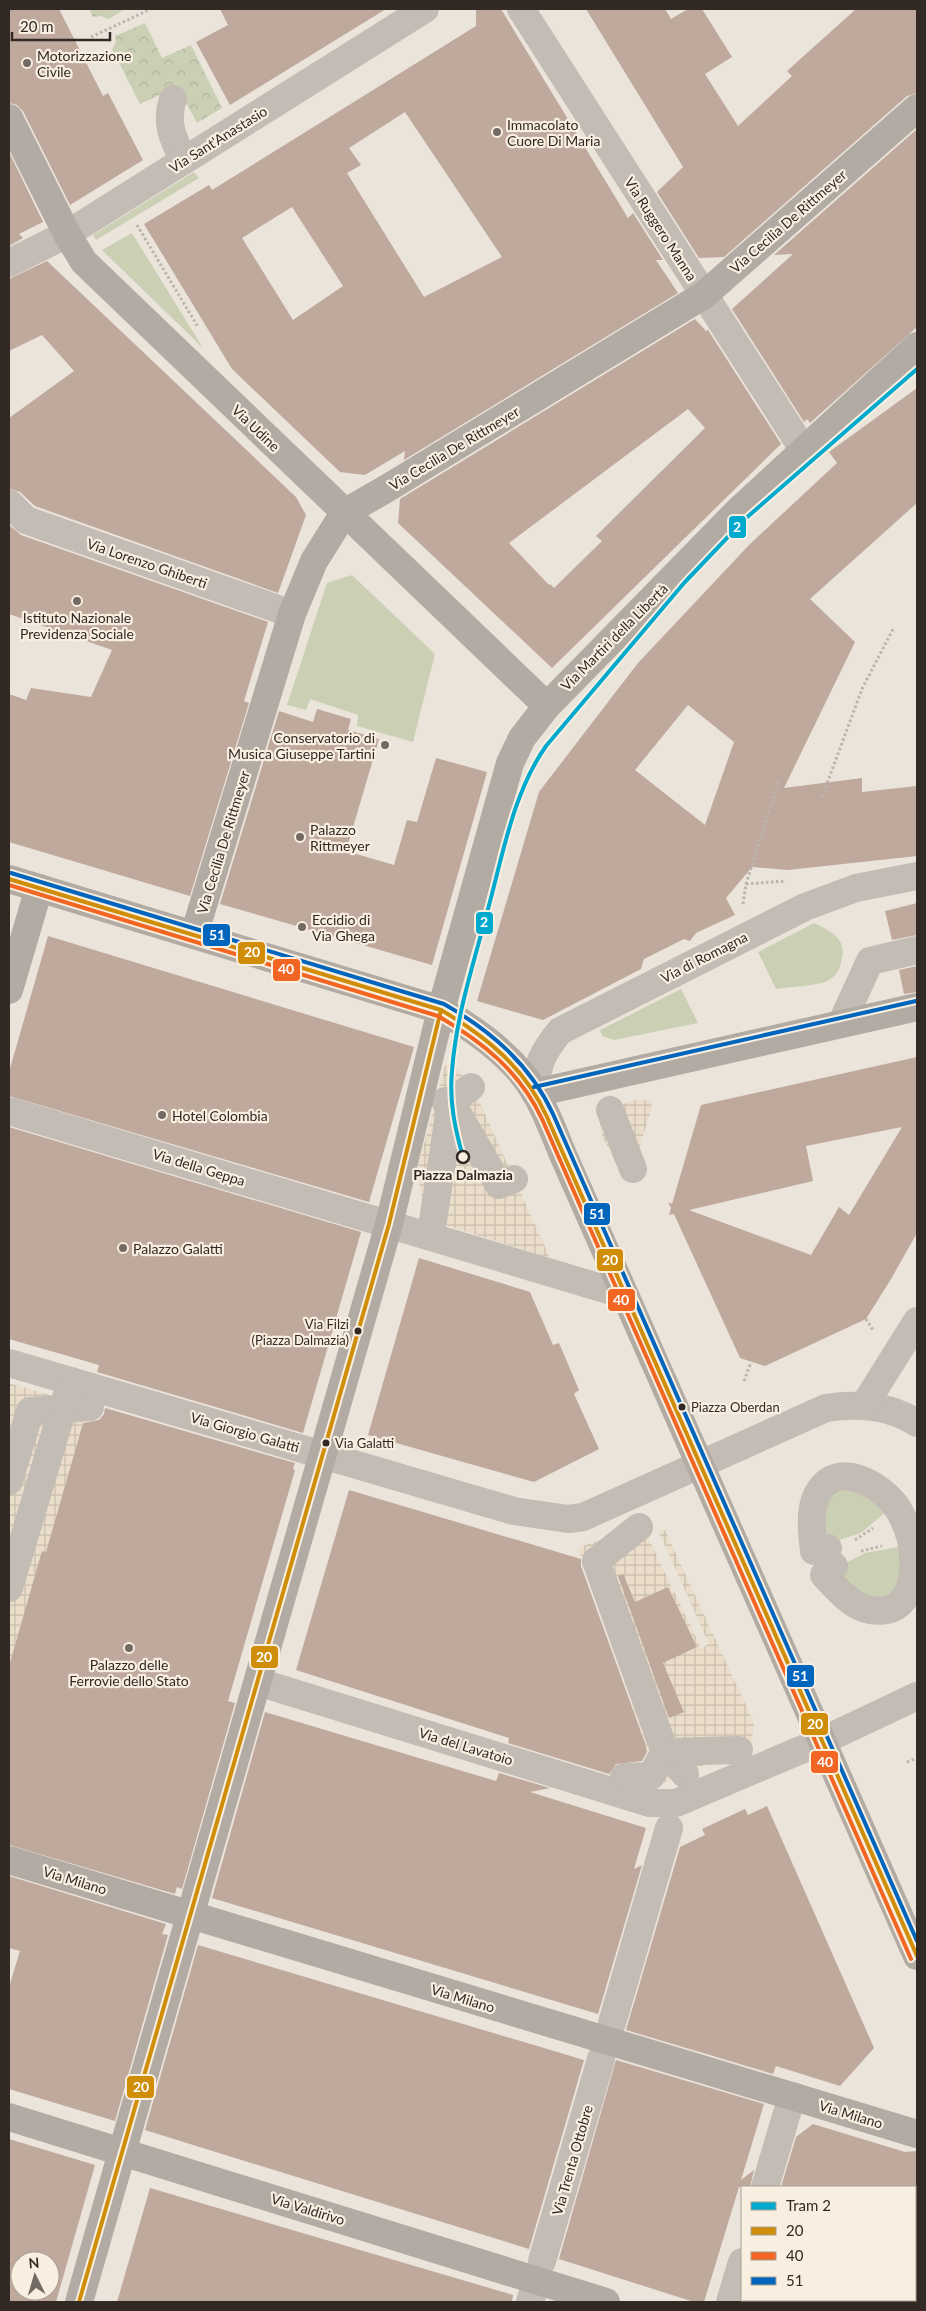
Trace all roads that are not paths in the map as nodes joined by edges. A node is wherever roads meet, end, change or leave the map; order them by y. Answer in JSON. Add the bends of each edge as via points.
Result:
{"nodes":[{"id":1,"x":425,"y":9,"type":"edge"},
{"id":2,"x":521,"y":9,"type":"edge"},
{"id":3,"x":173,"y":99,"type":"dead end"},
{"id":4,"x":917,"y":108,"type":"edge"},
{"id":5,"x":9,"y":118,"type":"edge"},
{"id":6,"x":184,"y":160,"type":"junction"},
{"id":7,"x":67,"y":234,"type":"junction"},
{"id":8,"x":9,"y":263,"type":"edge"},
{"id":9,"x":704,"y":295,"type":"junction"},
{"id":10,"x":917,"y":346,"type":"edge"},
{"id":11,"x":803,"y":449,"type":"junction"},
{"id":12,"x":9,"y":503,"type":"edge"},
{"id":13,"x":344,"y":512,"type":"junction"},
{"id":14,"x":292,"y":614,"type":"junction"},
{"id":15,"x":546,"y":706,"type":"junction"},
{"id":16,"x":917,"y":876,"type":"edge"},
{"id":17,"x":9,"y":879,"type":"edge"},
{"id":18,"x":39,"y":888,"type":"junction"},
{"id":19,"x":194,"y":935,"type":"junction"},
{"id":20,"x":917,"y":936,"type":"edge"},
{"id":21,"x":917,"y":950,"type":"edge"},
{"id":22,"x":870,"y":961,"type":"junction"},
{"id":23,"x":9,"y":990,"type":"edge"},
{"id":24,"x":917,"y":1007,"type":"edge"},
{"id":25,"x":441,"y":1010,"type":"junction"},
{"id":26,"x":841,"y":1024,"type":"junction"},
{"id":27,"x":535,"y":1093,"type":"junction"},
{"id":28,"x":9,"y":1111,"type":"edge"},
{"id":29,"x":610,"y":1126,"type":"dead end"},
{"id":30,"x":633,"y":1168,"type":"dead end"},
{"id":31,"x":514,"y":1180,"type":"dead end"},
{"id":32,"x":433,"y":1221,"type":"dead end"},
{"id":33,"x":390,"y":1224,"type":"junction"},
{"id":34,"x":625,"y":1295,"type":"junction"},
{"id":35,"x":917,"y":1321,"type":"edge"},
{"id":36,"x":9,"y":1363,"type":"edge"},
{"id":37,"x":71,"y":1381,"type":"junction"},
{"id":38,"x":865,"y":1404,"type":"junction"},
{"id":39,"x":19,"y":1408,"type":"edge"},
{"id":40,"x":76,"y":1408,"type":"junction"},
{"id":41,"x":917,"y":1423,"type":"edge"},
{"id":42,"x":323,"y":1454,"type":"junction"},
{"id":43,"x":700,"y":1464,"type":"junction"},
{"id":44,"x":9,"y":1481,"type":"edge"},
{"id":45,"x":800,"y":1516,"type":"dead end"},
{"id":46,"x":639,"y":1527,"type":"dead end"},
{"id":47,"x":825,"y":1560,"type":"junction"},
{"id":48,"x":9,"y":1588,"type":"edge"},
{"id":49,"x":836,"y":1604,"type":"dead end"},
{"id":50,"x":258,"y":1682,"type":"junction"},
{"id":51,"x":917,"y":1696,"type":"edge"},
{"id":52,"x":822,"y":1741,"type":"junction"},
{"id":53,"x":739,"y":1750,"type":"dead end"},
{"id":54,"x":665,"y":1752,"type":"junction"},
{"id":55,"x":685,"y":1774,"type":"dead end"},
{"id":56,"x":624,"y":1777,"type":"dead end"},
{"id":57,"x":673,"y":1815,"type":"junction"},
{"id":58,"x":9,"y":1860,"type":"edge"},
{"id":59,"x":190,"y":1915,"type":"junction"},
{"id":60,"x":917,"y":1956,"type":"edge"},
{"id":61,"x":612,"y":2023,"type":"dead end"},
{"id":62,"x":601,"y":2059,"type":"dead end"},
{"id":63,"x":792,"y":2096,"type":"junction"},
{"id":64,"x":9,"y":2117,"type":"edge"},
{"id":65,"x":917,"y":2134,"type":"edge"},
{"id":66,"x":122,"y":2152,"type":"junction"},
{"id":67,"x":765,"y":2186,"type":"edge"},
{"id":68,"x":542,"y":2261,"type":"dead end"},
{"id":69,"x":741,"y":2265,"type":"edge"},
{"id":70,"x":79,"y":2302,"type":"edge"},
{"id":71,"x":606,"y":2302,"type":"edge"},
{"id":72,"x":730,"y":2302,"type":"edge"}],
"edges":[{"from":1,"to":6,"type":"street","name":"Via Sant'Anastasio"},
{"from":2,"to":9,"type":"street","name":"Via Ruggero Manna"},
{"from":3,"to":6,"type":"street","via":[[170,129]]},
{"from":4,"to":9,"type":"main road","name":"Via Cecilia De Rittmeyer"},
{"from":5,"to":7,"type":"main road","name":"Via Udine"},
{"from":6,"to":7,"type":"street","name":"Via Sant'Anastasio"},
{"from":7,"to":8,"type":"street","name":"Via Sant'Anastasio"},
{"from":7,"to":13,"type":"main road","name":"Via Udine","via":[[84,262]]},
{"from":9,"to":11,"type":"street","name":"Via Ruggero Manna"},
{"from":9,"to":13,"type":"main road","name":"Via Cecilia De Rittmeyer","via":[[386,490]]},
{"from":10,"to":11,"type":"main road","name":"Via Martiri della Libertà"},
{"from":11,"to":15,"type":"main road","name":"Via Martiri della Libertà"},
{"from":12,"to":14,"type":"street","name":"Via Lorenzo Ghiberti","via":[[26,520]]},
{"from":13,"to":14,"type":"main road","name":"Via Cecilia De Rittmeyer","via":[[314,561]]},
{"from":13,"to":15,"type":"main road","name":"Via Udine"},
{"from":14,"to":19,"type":"main road","name":"Via Cecilia De Rittmeyer"},
{"from":15,"to":25,"type":"main road","name":"Via Martiri della Libertà","via":[[522,738],[510,763]]},
{"from":16,"to":27,"type":"street","name":"Via di Romagna","via":[[856,888],[805,907],[560,1032],[543,1052],[536,1072]]},
{"from":17,"to":18,"type":"main road"},
{"from":18,"to":19,"type":"main road"},
{"from":18,"to":23,"type":"main road"},
{"from":19,"to":25,"type":"main road"},
{"from":20,"to":22,"type":"street","via":[[878,945]]},
{"from":21,"to":22,"type":"street"},
{"from":22,"to":26,"type":"street"},
{"from":24,"to":26,"type":"main road"},
{"from":25,"to":27,"type":"main road","via":[[500,1052]]},
{"from":25,"to":33,"type":"main road"},
{"from":26,"to":27,"type":"main road"},
{"from":27,"to":34,"type":"main road"},
{"from":28,"to":33,"type":"street","name":"Via della Geppa"},
{"from":29,"to":30,"type":"street"},
{"from":31,"to":32,"type":"street","via":[[499,1185],[453,1096]]},
{"from":33,"to":34,"type":"street"},
{"from":33,"to":42,"type":"main road"},
{"from":34,"to":43,"type":"main road"},
{"from":35,"to":38,"type":"street"},
{"from":36,"to":37,"type":"street","name":"Via Giorgio Galatti"},
{"from":37,"to":40,"type":"street"},
{"from":37,"to":42,"type":"street","name":"Via Giorgio Galatti"},
{"from":38,"to":41,"type":"street","name":"Via Giorgio Galatti","via":[[905,1415]]},
{"from":38,"to":43,"type":"street","name":"Via Giorgio Galatti","via":[[826,1408]]},
{"from":39,"to":40,"type":"street"},
{"from":39,"to":44,"type":"street"},
{"from":40,"to":48,"type":"street"},
{"from":42,"to":43,"type":"street","name":"Via Giorgio Galatti","via":[[514,1511],[568,1519],[583,1517]]},
{"from":42,"to":50,"type":"main road"},
{"from":43,"to":52,"type":"main road"},
{"from":45,"to":47,"type":"street"},
{"from":46,"to":54,"type":"street","via":[[587,1555]]},
{"from":47,"to":47,"type":"street","via":[[812,1518],[817,1494],[828,1482],[841,1476],[858,1478],[888,1497],[914,1566],[911,1587],[902,1602],[891,1609],[863,1609],[850,1601]]},
{"from":47,"to":49,"type":"street"},
{"from":50,"to":57,"type":"street","name":"Via del Lavatoio","via":[[650,1803]]},
{"from":50,"to":59,"type":"main road"},
{"from":51,"to":52,"type":"street"},
{"from":52,"to":57,"type":"street"},
{"from":52,"to":60,"type":"main road"},
{"from":53,"to":54,"type":"street"},
{"from":54,"to":55,"type":"street"},
{"from":54,"to":56,"type":"street","via":[[651,1776]]},
{"from":57,"to":61,"type":"street"},
{"from":58,"to":59,"type":"main road","name":"Via Milano"},
{"from":59,"to":63,"type":"main road","name":"Via Milano"},
{"from":59,"to":66,"type":"main road"},
{"from":62,"to":68,"type":"street","name":"Via Trenta Ottobre"},
{"from":63,"to":65,"type":"main road","name":"Via Milano"},
{"from":63,"to":67,"type":"street"},
{"from":64,"to":66,"type":"main road","name":"Via Valdirivo"},
{"from":66,"to":70,"type":"main road"},
{"from":66,"to":71,"type":"main road","name":"Via Valdirivo"},
{"from":69,"to":72,"type":"street"}]}
